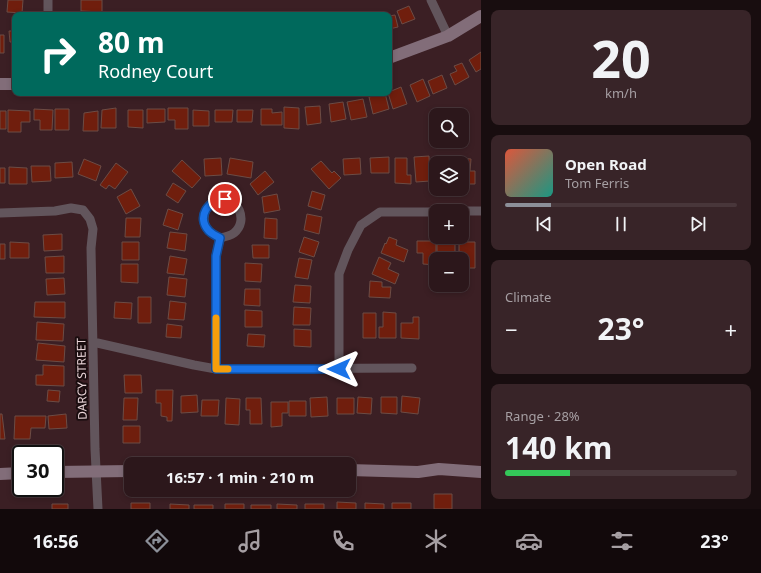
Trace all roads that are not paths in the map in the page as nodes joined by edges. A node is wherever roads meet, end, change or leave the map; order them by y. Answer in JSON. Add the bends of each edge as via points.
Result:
{"nodes":[{"id":1,"x":48,"y":0,"type":"edge"},
{"id":2,"x":431,"y":0,"type":"edge"},
{"id":3,"x":48,"y":12,"type":"edge"},
{"id":4,"x":481,"y":16,"type":"edge"},
{"id":5,"x":448,"y":36,"type":"junction"},
{"id":6,"x":392,"y":57,"type":"edge"},
{"id":7,"x":0,"y":84,"type":"edge"},
{"id":8,"x":12,"y":84,"type":"edge"},
{"id":9,"x":469,"y":211,"type":"edge"},
{"id":10,"x":481,"y":211,"type":"edge"},
{"id":11,"x":429,"y":212,"type":"edge"},
{"id":12,"x":0,"y":213,"type":"edge"},
{"id":13,"x":220,"y":238,"type":"junction"},
{"id":14,"x":93,"y":342,"type":"junction"},
{"id":15,"x":412,"y":368,"type":"dead end"},
{"id":16,"x":216,"y":369,"type":"junction"},
{"id":17,"x":339,"y":369,"type":"junction"},
{"id":18,"x":356,"y":470,"type":"edge"},
{"id":19,"x":96,"y":471,"type":"junction"},
{"id":20,"x":124,"y":471,"type":"edge"},
{"id":21,"x":64,"y":472,"type":"edge"},
{"id":22,"x":481,"y":472,"type":"edge"},
{"id":23,"x":0,"y":474,"type":"edge"},
{"id":24,"x":12,"y":474,"type":"edge"},
{"id":25,"x":98,"y":509,"type":"edge"}],
"edges":[{"from":1,"to":3,"type":"street"},
{"from":2,"to":5,"type":"street"},
{"from":4,"to":5,"type":"main road"},
{"from":5,"to":6,"type":"main road"},
{"from":7,"to":8,"type":"main road"},
{"from":9,"to":10,"type":"street"},
{"from":11,"to":17,"type":"street","via":[[380,212],[361,225],[339,274]]},
{"from":12,"to":14,"type":"street","name":"DARCY STREET","via":[[71,208],[83,210],[90,219],[93,229]]},
{"from":13,"to":13,"type":"street","via":[[234,234],[242,216],[236,205],[225,199],[219,199],[209,205],[204,216],[206,227]]},
{"from":13,"to":16,"type":"street","via":[[216,256]]},
{"from":14,"to":16,"type":"street"},
{"from":14,"to":19,"type":"street","name":"DARCY STREET"},
{"from":15,"to":17,"type":"street"},
{"from":16,"to":17,"type":"street"},
{"from":18,"to":22,"type":"main road","via":[[418,472],[439,469]]},
{"from":19,"to":20,"type":"main road"},
{"from":19,"to":21,"type":"main road"},
{"from":19,"to":25,"type":"street","name":"DARCY STREET"},
{"from":23,"to":24,"type":"main road"}]}
